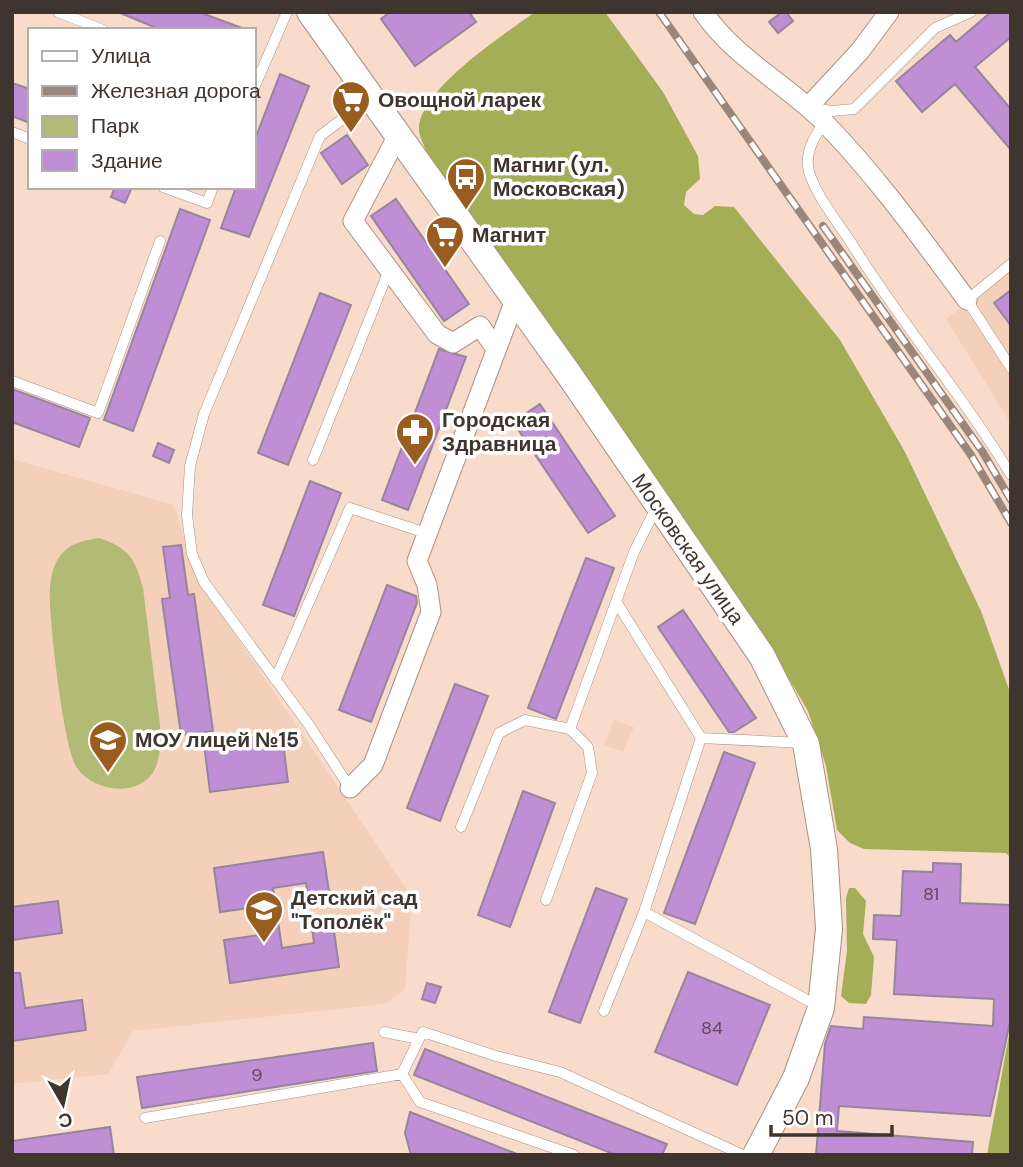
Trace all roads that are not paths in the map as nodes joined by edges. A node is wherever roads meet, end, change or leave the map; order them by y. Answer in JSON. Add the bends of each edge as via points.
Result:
{"nodes":[{"id":1,"x":58,"y":12,"type":"edge"},
{"id":2,"x":287,"y":12,"type":"edge"},
{"id":3,"x":310,"y":12,"type":"edge"},
{"id":4,"x":703,"y":12,"type":"edge"},
{"id":5,"x":889,"y":12,"type":"edge"},
{"id":6,"x":971,"y":12,"type":"edge"},
{"id":7,"x":98,"y":28,"type":"edge"},
{"id":8,"x":256,"y":83,"type":"edge"},
{"id":9,"x":370,"y":99,"type":"junction"},
{"id":10,"x":808,"y":107,"type":"junction"},
{"id":11,"x":824,"y":122,"type":"junction"},
{"id":12,"x":397,"y":137,"type":"junction"},
{"id":13,"x":168,"y":189,"type":"edge"},
{"id":14,"x":212,"y":189,"type":"edge"},
{"id":15,"x":160,"y":241,"type":"dead end"},
{"id":16,"x":1011,"y":264,"type":"edge"},
{"id":17,"x":389,"y":270,"type":"junction"},
{"id":18,"x":515,"y":300,"type":"junction"},
{"id":19,"x":967,"y":300,"type":"junction"},
{"id":20,"x":496,"y":349,"type":"junction"},
{"id":21,"x":1011,"y":368,"type":"edge"},
{"id":22,"x":12,"y":381,"type":"edge"},
{"id":23,"x":313,"y":460,"type":"dead end"},
{"id":24,"x":1011,"y":475,"type":"edge"},
{"id":25,"x":657,"y":506,"type":"junction"},
{"id":26,"x":426,"y":533,"type":"junction"},
{"id":27,"x":617,"y":603,"type":"junction"},
{"id":28,"x":275,"y":680,"type":"junction"},
{"id":29,"x":570,"y":729,"type":"junction"},
{"id":30,"x":701,"y":738,"type":"junction"},
{"id":31,"x":806,"y":744,"type":"junction"},
{"id":32,"x":350,"y":788,"type":"joint"},
{"id":33,"x":461,"y":827,"type":"dead end"},
{"id":34,"x":547,"y":900,"type":"dead end"},
{"id":35,"x":644,"y":912,"type":"junction"},
{"id":36,"x":821,"y":1008,"type":"junction"},
{"id":37,"x":604,"y":1011,"type":"dead end"},
{"id":38,"x":384,"y":1032,"type":"dead end"},
{"id":39,"x":419,"y":1039,"type":"junction"},
{"id":40,"x":402,"y":1074,"type":"junction"},
{"id":41,"x":145,"y":1118,"type":"dead end"},
{"id":42,"x":574,"y":1155,"type":"edge"},
{"id":43,"x":743,"y":1155,"type":"edge"},
{"id":44,"x":756,"y":1155,"type":"edge"}],
"edges":[{"from":1,"to":7,"type":"lane"},
{"from":2,"to":8,"type":"lane"},
{"from":3,"to":9,"type":"street","name":"Московская улица"},
{"from":4,"to":10,"type":"street","via":[[735,51]]},
{"from":5,"to":10,"type":"street"},
{"from":6,"to":10,"type":"lane","via":[[936,28],[854,109]]},
{"from":9,"to":12,"type":"street","name":"Московская улица"},
{"from":9,"to":28,"type":"lane","via":[[320,136],[223,364],[190,466],[187,515],[192,554],[220,608]]},
{"from":10,"to":11,"type":"street"},
{"from":11,"to":19,"type":"street","via":[[891,196]]},
{"from":11,"to":24,"type":"lane","via":[[808,155],[808,170],[816,187]]},
{"from":12,"to":17,"type":"street","via":[[353,221]]},
{"from":12,"to":18,"type":"street","name":"Московская улица"},
{"from":13,"to":14,"type":"lane","via":[[207,203]]},
{"from":15,"to":22,"type":"lane","via":[[98,413]]},
{"from":16,"to":19,"type":"lane"},
{"from":17,"to":20,"type":"street","via":[[437,334],[453,343],[480,327]]},
{"from":17,"to":23,"type":"lane"},
{"from":18,"to":20,"type":"street"},
{"from":18,"to":25,"type":"street","name":"Московская улица"},
{"from":19,"to":21,"type":"lane"},
{"from":20,"to":26,"type":"street"},
{"from":25,"to":27,"type":"lane","via":[[634,552]]},
{"from":25,"to":31,"type":"street","name":"Московская улица","via":[[762,656]]},
{"from":26,"to":28,"type":"lane","via":[[350,508]]},
{"from":26,"to":32,"type":"street","via":[[418,561],[428,585],[431,612],[373,765]]},
{"from":27,"to":29,"type":"lane"},
{"from":27,"to":30,"type":"lane"},
{"from":28,"to":32,"type":"lane"},
{"from":29,"to":33,"type":"lane","via":[[525,720],[499,733]]},
{"from":29,"to":34,"type":"lane","via":[[588,747],[592,773]]},
{"from":30,"to":31,"type":"lane"},
{"from":30,"to":35,"type":"lane"},
{"from":31,"to":36,"type":"street","name":"Московская улица","via":[[824,849],[829,929]]},
{"from":35,"to":36,"type":"lane"},
{"from":35,"to":37,"type":"lane"},
{"from":36,"to":44,"type":"street","name":"Московская улица","via":[[796,1078]]},
{"from":38,"to":39,"type":"lane"},
{"from":39,"to":40,"type":"lane"},
{"from":39,"to":43,"type":"lane","via":[[423,1032],[560,1073]]},
{"from":40,"to":41,"type":"lane"},
{"from":40,"to":42,"type":"lane","via":[[420,1102]]}]}
